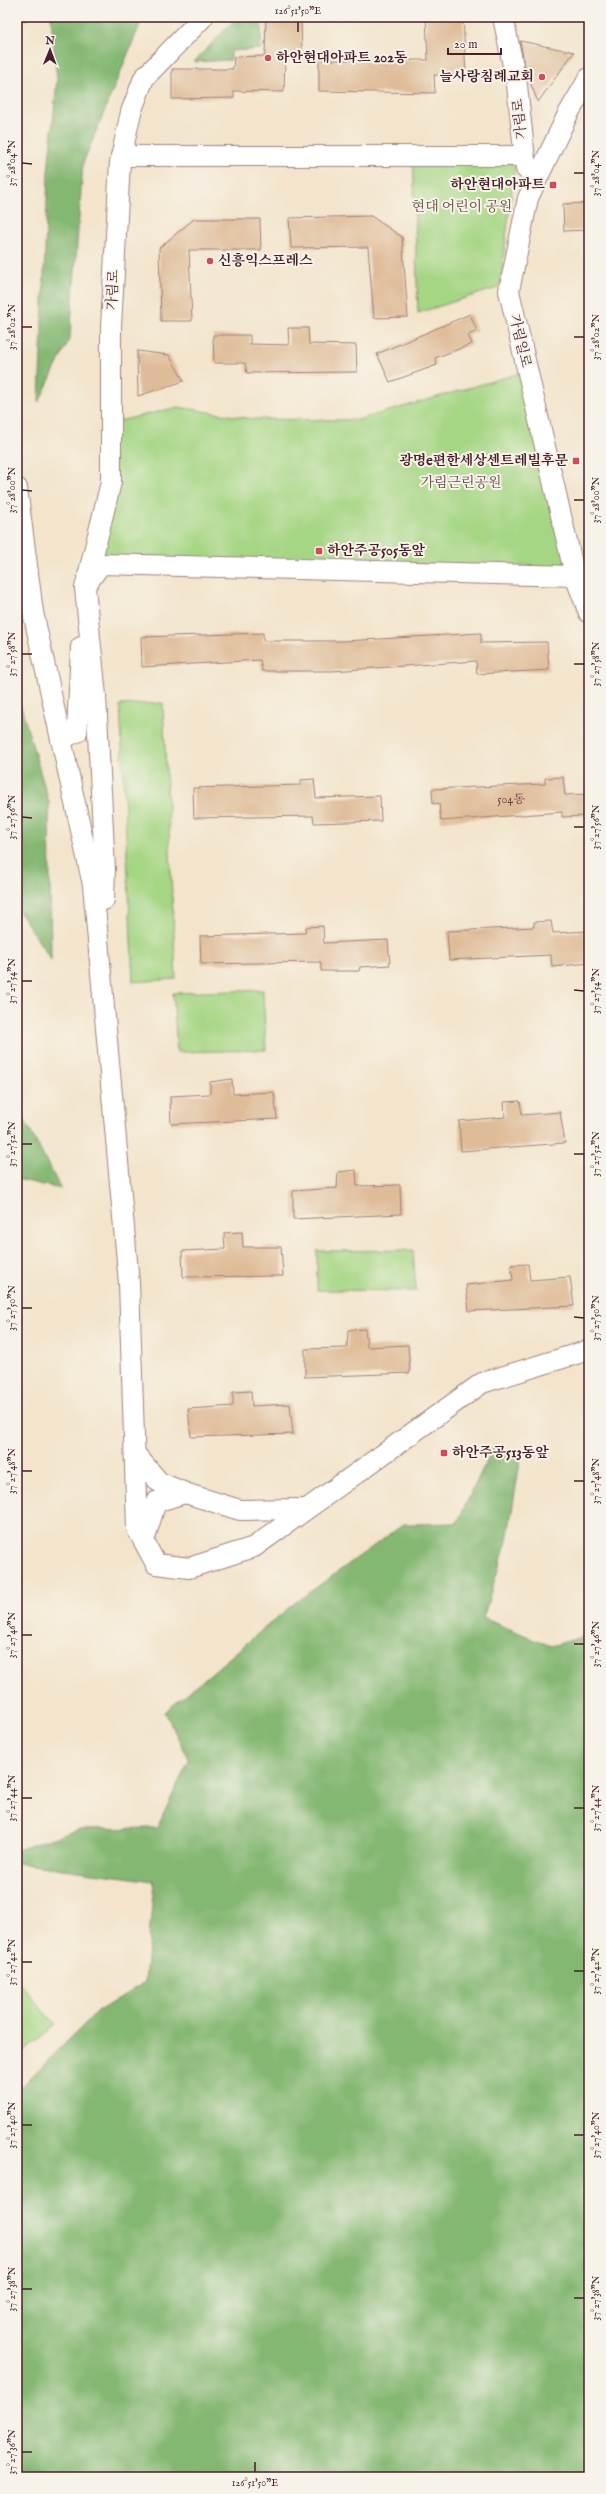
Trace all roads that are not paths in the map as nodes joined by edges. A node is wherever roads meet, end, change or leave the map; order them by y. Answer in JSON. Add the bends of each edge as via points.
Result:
{"nodes":[{"id":1,"x":203,"y":17,"type":"edge"},
{"id":2,"x":503,"y":17,"type":"edge"},
{"id":3,"x":589,"y":78,"type":"edge"},
{"id":4,"x":121,"y":156,"type":"junction"},
{"id":5,"x":524,"y":156,"type":"junction"},
{"id":6,"x":528,"y":198,"type":"junction"},
{"id":7,"x":17,"y":488,"type":"edge"},
{"id":8,"x":575,"y":576,"type":"junction"},
{"id":9,"x":85,"y":588,"type":"junction"},
{"id":10,"x":589,"y":613,"type":"edge"},
{"id":11,"x":61,"y":739,"type":"junction"},
{"id":12,"x":101,"y":970,"type":"junction"},
{"id":13,"x":589,"y":1350,"type":"edge"},
{"id":14,"x":136,"y":1455,"type":"junction"},
{"id":15,"x":185,"y":1493,"type":"junction"},
{"id":16,"x":304,"y":1510,"type":"junction"},
{"id":17,"x":144,"y":1541,"type":"junction"}],
"edges":[{"from":1,"to":4,"type":"street","name":"가림로","via":[[144,78],[131,112]]},
{"from":2,"to":5,"type":"street","name":"가림로","via":[[517,85]]},
{"from":3,"to":6,"type":"street","name":"가림일로","via":[[568,114]]},
{"from":4,"to":5,"type":"street"},
{"from":4,"to":9,"type":"street","name":"가림로","via":[[110,327],[111,482]]},
{"from":5,"to":6,"type":"street","name":"가림로"},
{"from":6,"to":8,"type":"street","name":"가림일로","via":[[509,291]]},
{"from":7,"to":11,"type":"street","via":[[33,612]]},
{"from":8,"to":9,"type":"street","via":[[100,564]]},
{"from":8,"to":10,"type":"street","name":"가림일로"},
{"from":9,"to":11,"type":"street","via":[[77,732]]},
{"from":9,"to":12,"type":"street","via":[[96,696],[105,869]]},
{"from":11,"to":12,"type":"street","via":[[93,885]]},
{"from":12,"to":14,"type":"street","via":[[129,1283]]},
{"from":13,"to":16,"type":"street","via":[[482,1383]]},
{"from":14,"to":15,"type":"street","via":[[159,1482]]},
{"from":14,"to":17,"type":"street","via":[[137,1529]]},
{"from":15,"to":16,"type":"street","via":[[240,1510]]},
{"from":15,"to":17,"type":"street","via":[[156,1502]]},
{"from":16,"to":17,"type":"street","via":[[254,1547],[189,1568],[156,1564]]}]}
